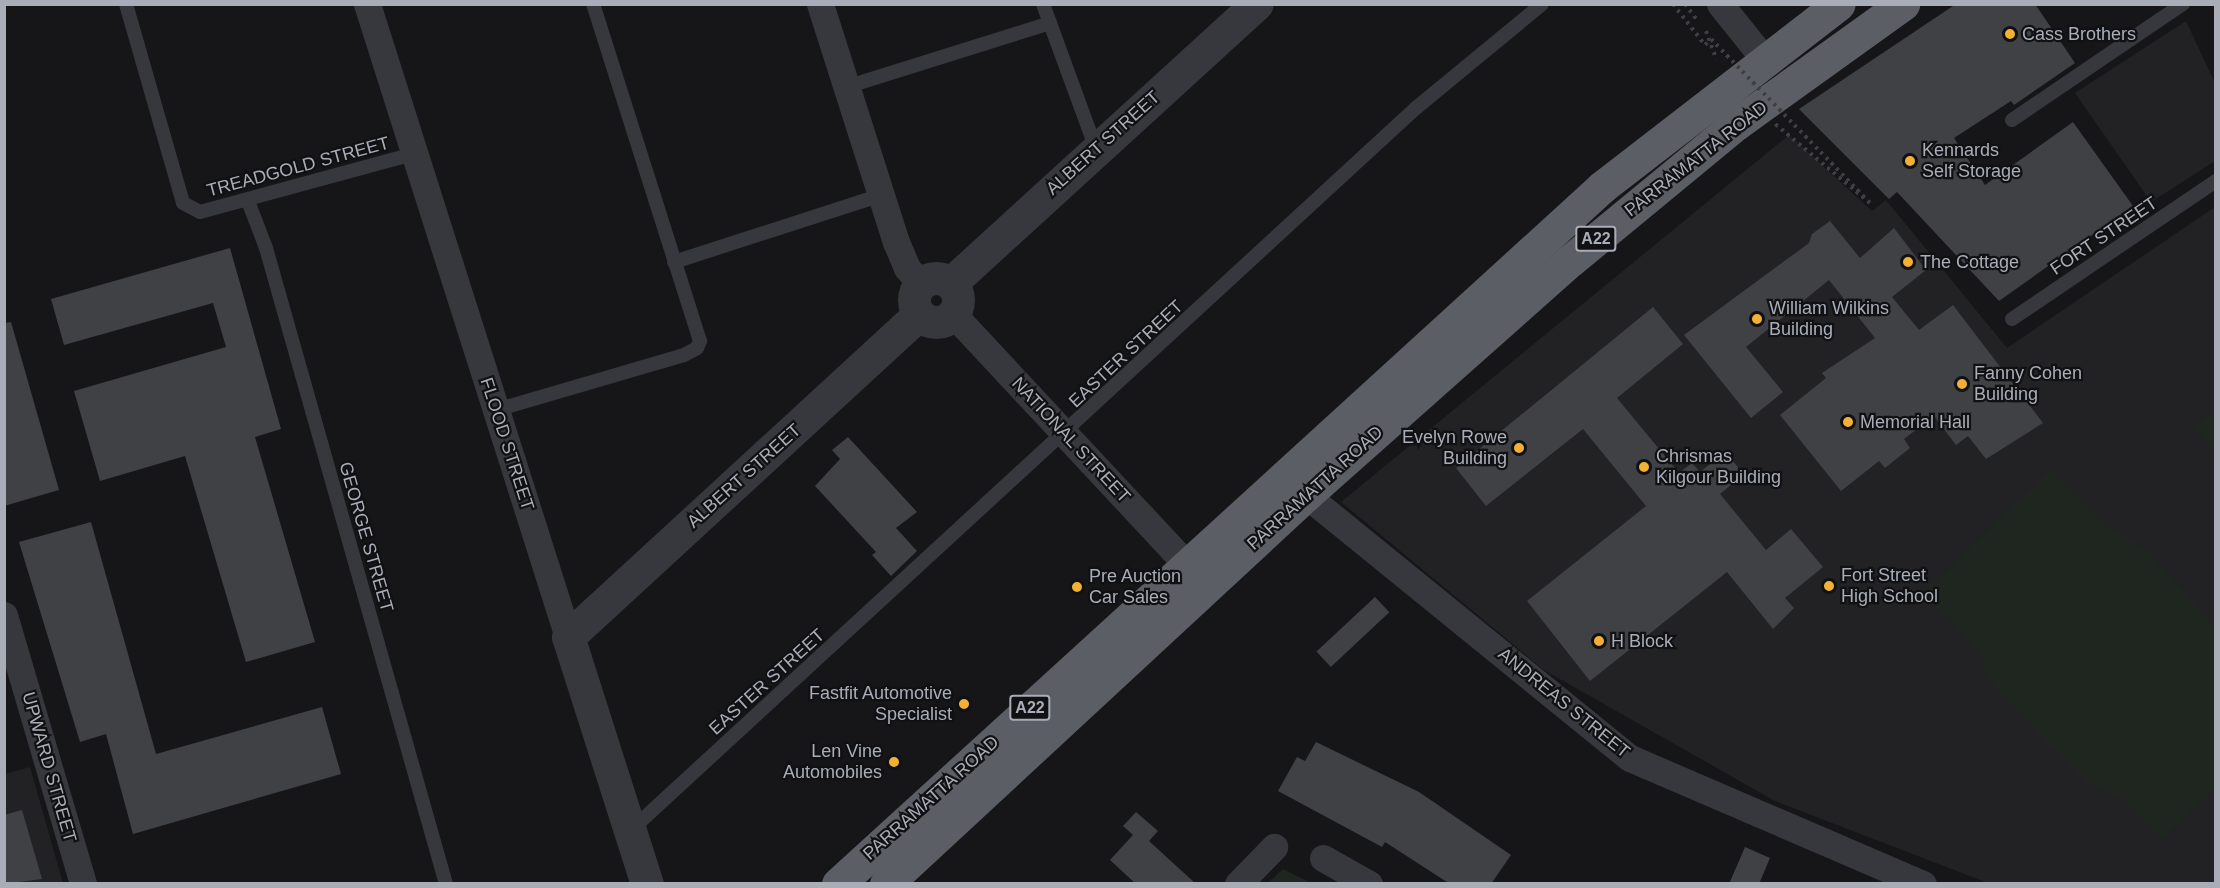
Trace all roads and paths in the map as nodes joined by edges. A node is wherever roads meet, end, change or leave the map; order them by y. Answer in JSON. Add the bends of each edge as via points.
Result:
{"nodes":[{"id":1,"x":126,"y":4,"type":"edge"},
{"id":2,"x":367,"y":4,"type":"edge"},
{"id":3,"x":592,"y":4,"type":"edge"},
{"id":4,"x":820,"y":4,"type":"edge"},
{"id":5,"x":1043,"y":4,"type":"edge"},
{"id":6,"x":1257,"y":4,"type":"edge"},
{"id":7,"x":1542,"y":4,"type":"edge"},
{"id":8,"x":1673,"y":4,"type":"edge"},
{"id":9,"x":1720,"y":4,"type":"edge"},
{"id":10,"x":1839,"y":4,"type":"edge"},
{"id":11,"x":1903,"y":4,"type":"edge"},
{"id":12,"x":2182,"y":4,"type":"edge"},
{"id":13,"x":1050,"y":24,"type":"junction"},
{"id":14,"x":1708,"y":34,"type":"dead end"},
{"id":15,"x":1716,"y":59,"type":"dead end"},
{"id":16,"x":1764,"y":59,"type":"junction"},
{"id":17,"x":846,"y":87,"type":"junction"},
{"id":18,"x":2013,"y":120,"type":"dead end"},
{"id":19,"x":1774,"y":123,"type":"dead end"},
{"id":20,"x":1096,"y":150,"type":"junction"},
{"id":21,"x":414,"y":154,"type":"junction"},
{"id":22,"x":2216,"y":182,"type":"edge"},
{"id":23,"x":881,"y":195,"type":"junction"},
{"id":24,"x":248,"y":201,"type":"junction"},
{"id":25,"x":674,"y":262,"type":"junction"},
{"id":26,"x":936,"y":299,"type":"junction"},
{"id":27,"x":2012,"y":319,"type":"dead end"},
{"id":28,"x":496,"y":410,"type":"junction"},
{"id":29,"x":1066,"y":434,"type":"junction"},
{"id":30,"x":1306,"y":495,"type":"junction"},
{"id":31,"x":1188,"y":566,"type":"junction"},
{"id":32,"x":4,"y":615,"type":"edge"},
{"id":33,"x":568,"y":637,"type":"junction"},
{"id":34,"x":630,"y":831,"type":"junction"},
{"id":35,"x":1274,"y":847,"type":"dead end"},
{"id":36,"x":1323,"y":858,"type":"dead end"},
{"id":37,"x":83,"y":884,"type":"edge"},
{"id":38,"x":446,"y":884,"type":"edge"},
{"id":39,"x":647,"y":884,"type":"edge"},
{"id":40,"x":838,"y":884,"type":"edge"},
{"id":41,"x":886,"y":884,"type":"edge"},
{"id":42,"x":1238,"y":884,"type":"edge"},
{"id":43,"x":1369,"y":884,"type":"edge"},
{"id":44,"x":1923,"y":884,"type":"edge"}],
"edges":[{"from":1,"to":24,"type":"lane","name":"TREADGOLD STREET","via":[[183,203],[200,212]]},
{"from":2,"to":21,"type":"street","name":"FLOOD STREET"},
{"from":3,"to":25,"type":"lane"},
{"from":4,"to":17,"type":"street","name":"NATIONAL STREET"},
{"from":5,"to":13,"type":"lane"},
{"from":6,"to":20,"type":"street","name":"ALBERT STREET"},
{"from":7,"to":29,"type":"lane","name":"EASTER STREET","via":[[1416,108]]},
{"from":8,"to":19,"type":"path","bridge":true,"via":[[1705,45],[1712,39],[1870,202]]},
{"from":9,"to":16,"type":"street"},
{"from":10,"to":16,"type":"highway","name":"PARRAMATTA ROAD","number":"A22"},
{"from":11,"to":30,"type":"highway","name":"PARRAMATTA ROAD","number":"A22","via":[[1736,124],[1570,260]]},
{"from":12,"to":18,"type":"lane"},
{"from":13,"to":17,"type":"lane"},
{"from":13,"to":20,"type":"lane"},
{"from":14,"to":15,"type":"path"},
{"from":16,"to":31,"type":"highway","name":"PARRAMATTA ROAD","number":"A22","via":[[1602,187]]},
{"from":17,"to":23,"type":"street","name":"NATIONAL STREET"},
{"from":20,"to":26,"type":"street","name":"ALBERT STREET"},
{"from":21,"to":24,"type":"lane","name":"TREADGOLD STREET"},
{"from":21,"to":28,"type":"street","name":"FLOOD STREET"},
{"from":22,"to":27,"type":"lane","name":"FORT STREET"},
{"from":23,"to":25,"type":"lane"},
{"from":23,"to":26,"type":"street","name":"NATIONAL STREET","via":[[907,268]]},
{"from":24,"to":38,"type":"lane","name":"GEORGE STREET","via":[[266,248]]},
{"from":25,"to":28,"type":"lane","via":[[700,342],[698,348]]},
{"from":26,"to":29,"type":"street","name":"NATIONAL STREET"},
{"from":26,"to":33,"type":"street","name":"ALBERT STREET"},
{"from":28,"to":33,"type":"street","name":"FLOOD STREET"},
{"from":29,"to":31,"type":"street","name":"NATIONAL STREET"},
{"from":29,"to":34,"type":"lane","name":"EASTER STREET"},
{"from":30,"to":41,"type":"highway","name":"PARRAMATTA ROAD","number":"A22"},
{"from":30,"to":44,"type":"street","name":"ANDREAS STREET","via":[[1630,758]]},
{"from":31,"to":40,"type":"highway","name":"PARRAMATTA ROAD","number":"A22"},
{"from":32,"to":37,"type":"street","name":"UPWARD STREET"},
{"from":33,"to":34,"type":"street","name":"FLOOD STREET"},
{"from":34,"to":39,"type":"street","name":"FLOOD STREET"},
{"from":35,"to":42,"type":"street"},
{"from":36,"to":43,"type":"street"}]}
